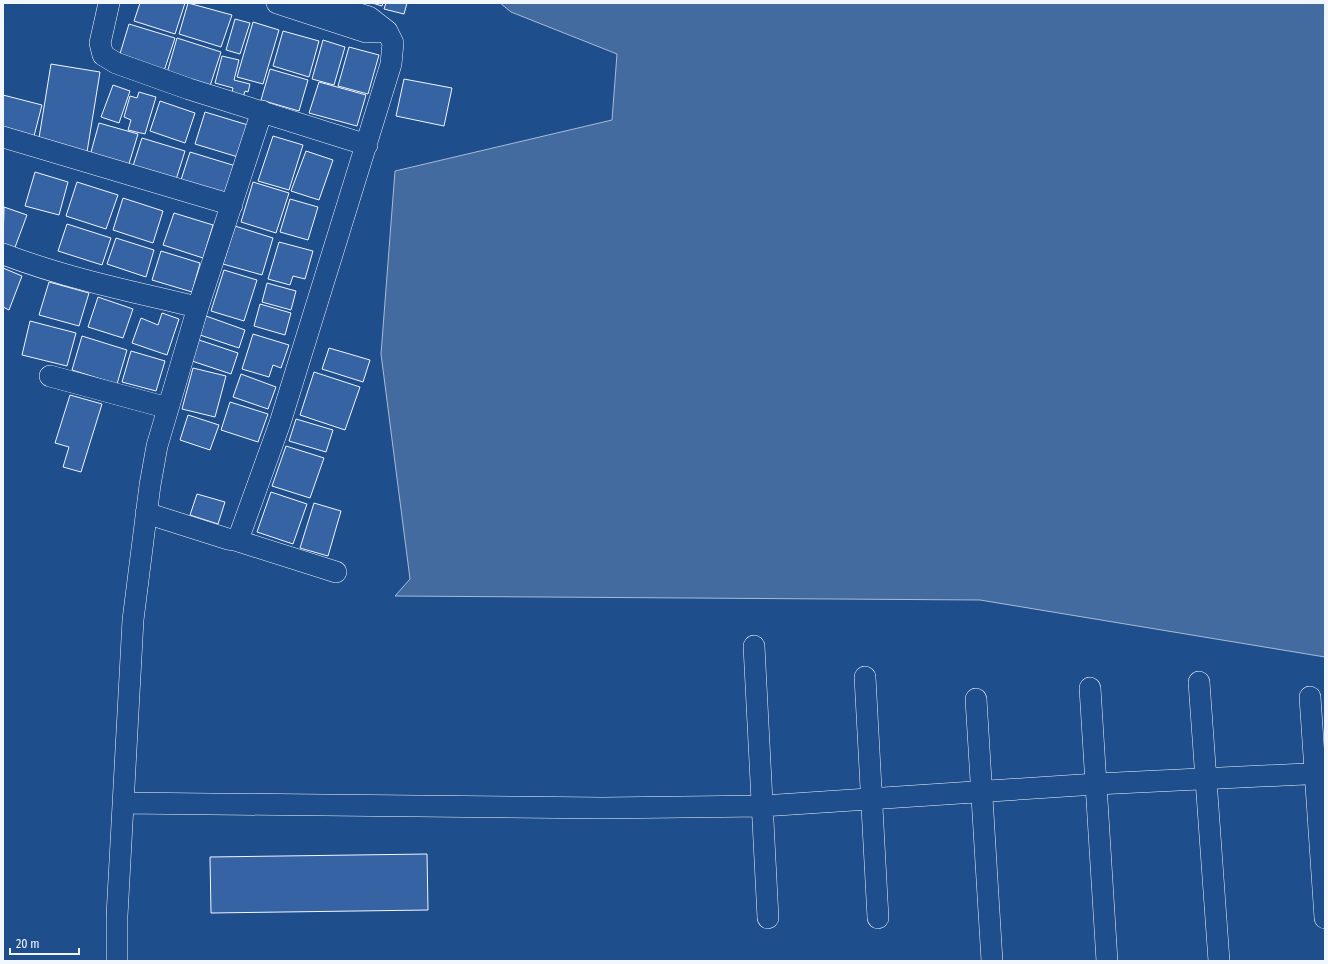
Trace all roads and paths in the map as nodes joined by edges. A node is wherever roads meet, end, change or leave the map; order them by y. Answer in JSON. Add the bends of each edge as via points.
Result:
{"nodes":[{"id":1,"x":109,"y":3,"type":"edge"},
{"id":2,"x":277,"y":3,"type":"edge"},
{"id":3,"x":324,"y":3,"type":"edge"},
{"id":4,"x":388,"y":31,"type":"junction"},
{"id":5,"x":262,"y":111,"type":"junction"},
{"id":6,"x":3,"y":137,"type":"edge"},
{"id":7,"x":367,"y":145,"type":"junction"},
{"id":8,"x":232,"y":205,"type":"junction"},
{"id":9,"x":3,"y":254,"type":"edge"},
{"id":10,"x":198,"y":307,"type":"junction"},
{"id":11,"x":50,"y":376,"type":"dead end"},
{"id":12,"x":168,"y":408,"type":"junction"},
{"id":13,"x":146,"y":513,"type":"junction"},
{"id":14,"x":235,"y":540,"type":"junction"},
{"id":15,"x":336,"y":572,"type":"dead end"},
{"id":16,"x":754,"y":646,"type":"dead end"},
{"id":17,"x":865,"y":677,"type":"dead end"},
{"id":18,"x":1199,"y":682,"type":"dead end"},
{"id":19,"x":1090,"y":688,"type":"dead end"},
{"id":20,"x":1310,"y":697,"type":"dead end"},
{"id":21,"x":976,"y":699,"type":"dead end"},
{"id":22,"x":1320,"y":773,"type":"edge"},
{"id":23,"x":1206,"y":779,"type":"junction"},
{"id":24,"x":1096,"y":784,"type":"junction"},
{"id":25,"x":982,"y":792,"type":"junction"},
{"id":26,"x":870,"y":799,"type":"junction"},
{"id":27,"x":123,"y":803,"type":"junction"},
{"id":28,"x":762,"y":806,"type":"junction"},
{"id":29,"x":768,"y":918,"type":"dead end"},
{"id":30,"x":878,"y":918,"type":"dead end"},
{"id":31,"x":1325,"y":918,"type":"edge"},
{"id":32,"x":117,"y":961,"type":"edge"},
{"id":33,"x":992,"y":961,"type":"edge"},
{"id":34,"x":1107,"y":961,"type":"edge"},
{"id":35,"x":1219,"y":961,"type":"edge"}],
"edges":[{"from":1,"to":5,"type":"street","via":[[100,43],[103,55],[116,63],[152,76]]},
{"from":2,"to":4,"type":"street","via":[[366,32]]},
{"from":3,"to":4,"type":"street","via":[[370,17]]},
{"from":4,"to":7,"type":"street","via":[[393,43],[391,64]]},
{"from":5,"to":7,"type":"street"},
{"from":5,"to":8,"type":"street"},
{"from":6,"to":8,"type":"street"},
{"from":7,"to":14,"type":"street","via":[[280,423],[241,533]]},
{"from":8,"to":10,"type":"street"},
{"from":9,"to":10,"type":"street","via":[[36,267],[94,283]]},
{"from":10,"to":12,"type":"street"},
{"from":11,"to":12,"type":"street"},
{"from":12,"to":13,"type":"street","via":[[157,446]]},
{"from":13,"to":14,"type":"street"},
{"from":13,"to":27,"type":"street","via":[[133,620]]},
{"from":14,"to":15,"type":"street"},
{"from":16,"to":28,"type":"street"},
{"from":17,"to":26,"type":"street"},
{"from":18,"to":23,"type":"street"},
{"from":19,"to":24,"type":"street"},
{"from":20,"to":22,"type":"street"},
{"from":21,"to":25,"type":"street"},
{"from":22,"to":23,"type":"street"},
{"from":22,"to":31,"type":"street"},
{"from":23,"to":24,"type":"street"},
{"from":23,"to":35,"type":"street"},
{"from":24,"to":25,"type":"street"},
{"from":24,"to":34,"type":"street"},
{"from":25,"to":26,"type":"street"},
{"from":25,"to":33,"type":"street"},
{"from":26,"to":28,"type":"street"},
{"from":26,"to":30,"type":"street"},
{"from":27,"to":28,"type":"street","via":[[603,808]]},
{"from":27,"to":32,"type":"street","via":[[116,916]]},
{"from":28,"to":29,"type":"street"}]}
